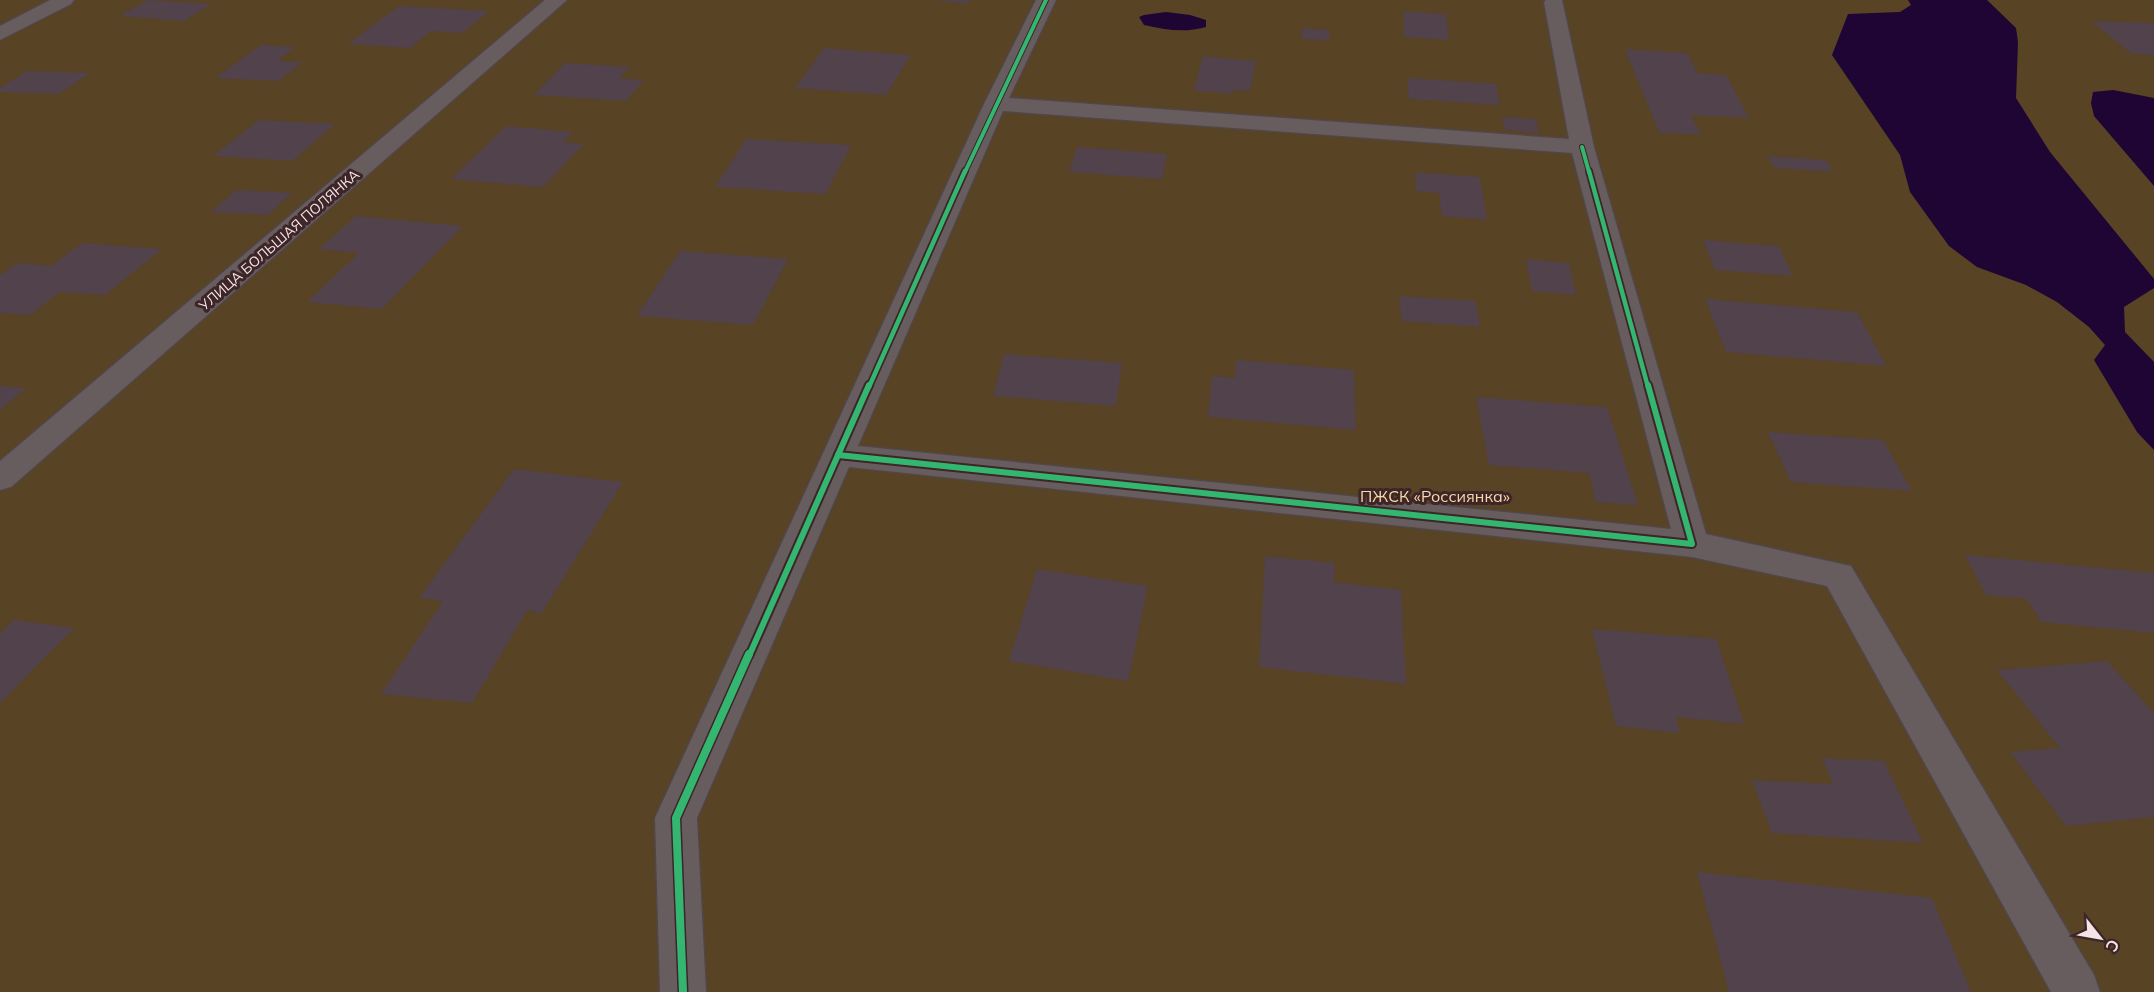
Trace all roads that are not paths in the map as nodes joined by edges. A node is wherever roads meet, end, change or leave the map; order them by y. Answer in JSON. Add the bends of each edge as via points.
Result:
{"nodes":[{"id":1,"x":64,"y":0,"type":"edge"},
{"id":2,"x":557,"y":0,"type":"edge"},
{"id":3,"x":1046,"y":0,"type":"edge"},
{"id":4,"x":1554,"y":2,"type":"dead end"},
{"id":5,"x":0,"y":34,"type":"edge"},
{"id":6,"x":994,"y":104,"type":"junction"},
{"id":7,"x":1582,"y":147,"type":"junction"},
{"id":8,"x":838,"y":455,"type":"junction"},
{"id":9,"x":0,"y":479,"type":"edge"},
{"id":10,"x":1692,"y":544,"type":"junction"},
{"id":11,"x":682,"y":992,"type":"edge"},
{"id":12,"x":2077,"y":992,"type":"edge"}],
"edges":[{"from":1,"to":5,"type":"street"},
{"from":2,"to":9,"type":"street","name":"УЛИЦА БОЛЬШАЯ ПОЛЯНКА"},
{"from":3,"to":6,"type":"street"},
{"from":4,"to":7,"type":"street"},
{"from":6,"to":7,"type":"street"},
{"from":6,"to":8,"type":"street"},
{"from":7,"to":10,"type":"street"},
{"from":8,"to":10,"type":"street"},
{"from":8,"to":11,"type":"street","via":[[676,818]]},
{"from":10,"to":12,"type":"street","via":[[1839,575]]}]}
